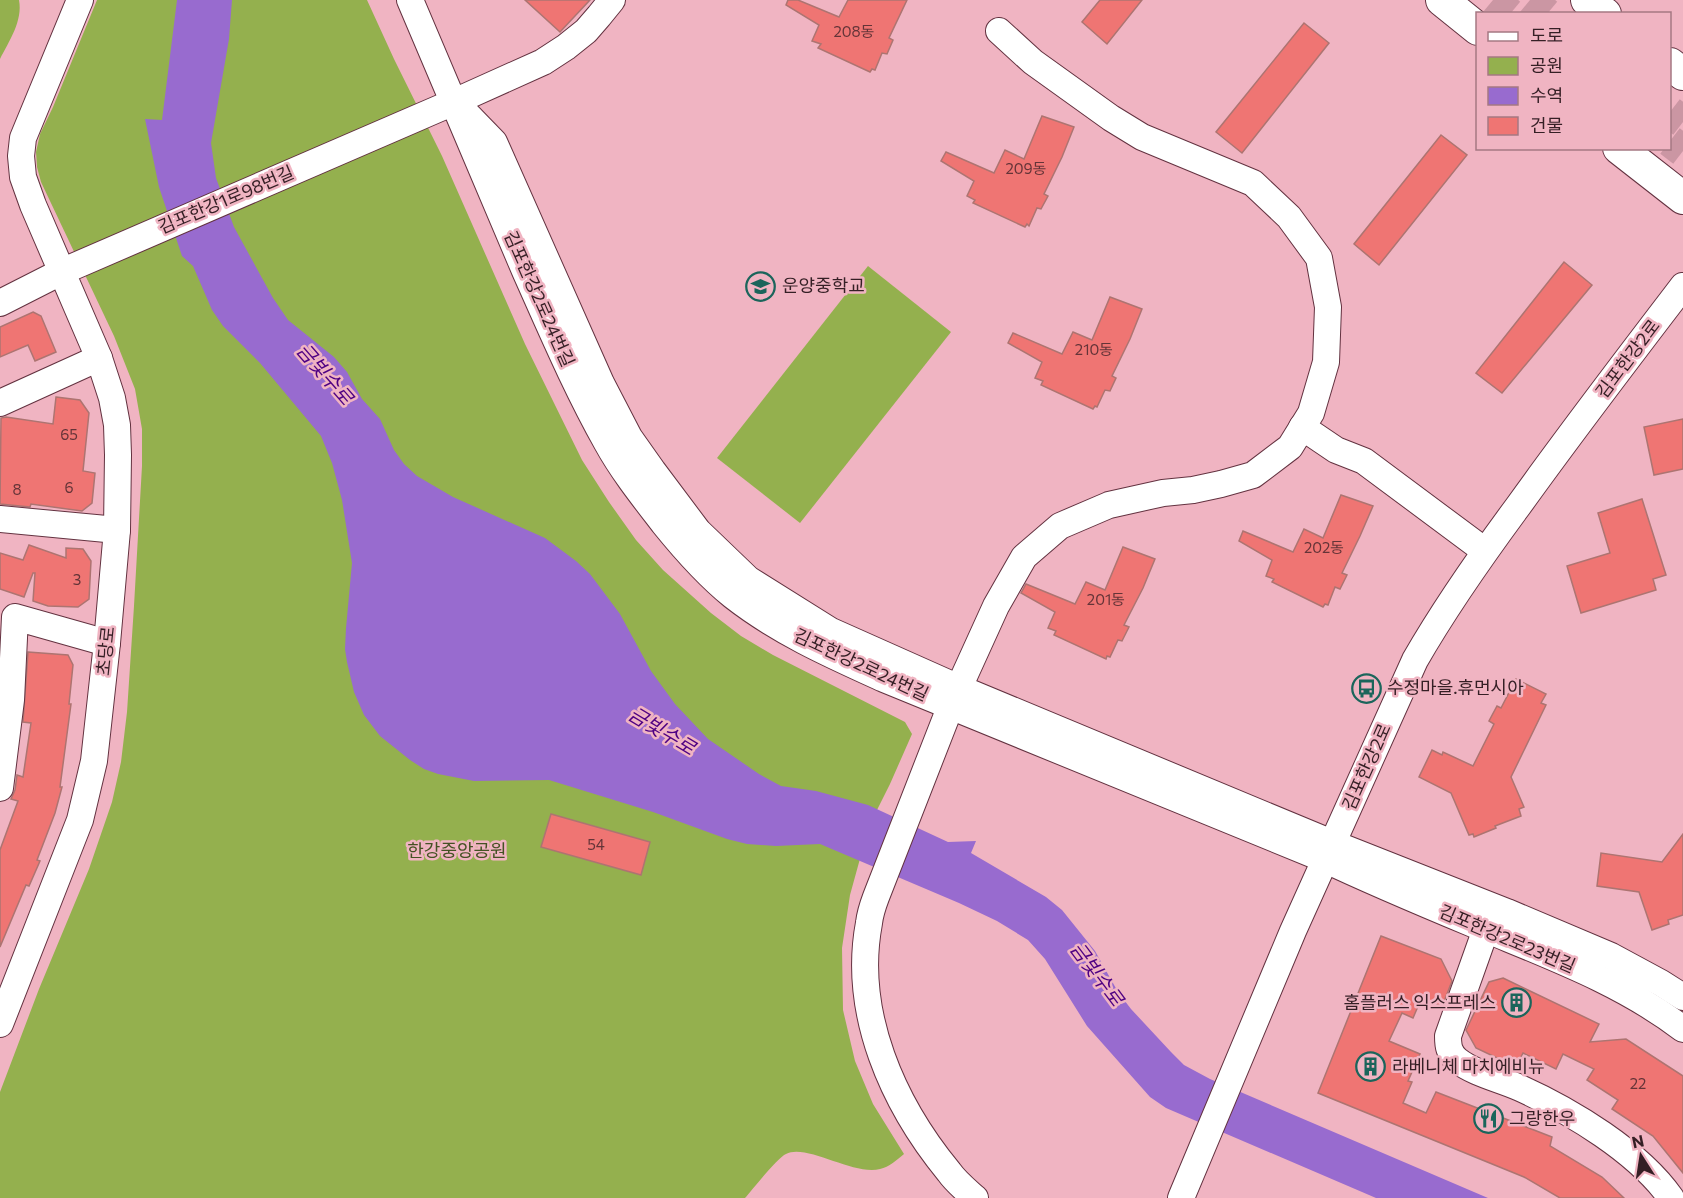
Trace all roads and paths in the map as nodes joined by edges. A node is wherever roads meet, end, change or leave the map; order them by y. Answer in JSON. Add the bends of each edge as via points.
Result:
{"nodes":[{"id":1,"x":80,"y":0,"type":"edge"},
{"id":2,"x":410,"y":0,"type":"edge"},
{"id":3,"x":612,"y":0,"type":"edge"},
{"id":4,"x":1442,"y":0,"type":"edge"},
{"id":5,"x":1587,"y":0,"type":"edge"},
{"id":6,"x":1602,"y":12,"type":"edge"},
{"id":7,"x":1476,"y":27,"type":"edge"},
{"id":8,"x":999,"y":32,"type":"dead end"},
{"id":9,"x":1671,"y":64,"type":"edge"},
{"id":10,"x":1683,"y":74,"type":"edge"},
{"id":11,"x":454,"y":102,"type":"junction"},
{"id":12,"x":1622,"y":150,"type":"edge"},
{"id":13,"x":1683,"y":198,"type":"edge"},
{"id":14,"x":61,"y":272,"type":"junction"},
{"id":15,"x":1683,"y":286,"type":"edge"},
{"id":16,"x":0,"y":303,"type":"edge"},
{"id":17,"x":99,"y":358,"type":"junction"},
{"id":18,"x":0,"y":403,"type":"edge"},
{"id":19,"x":1302,"y":427,"type":"junction"},
{"id":20,"x":0,"y":519,"type":"edge"},
{"id":21,"x":117,"y":530,"type":"junction"},
{"id":22,"x":1485,"y":551,"type":"junction"},
{"id":23,"x":8,"y":614,"type":"edge"},
{"id":24,"x":107,"y":643,"type":"junction"},
{"id":25,"x":955,"y":697,"type":"junction"},
{"id":26,"x":6,"y":698,"type":"edge"},
{"id":27,"x":0,"y":788,"type":"edge"},
{"id":28,"x":1328,"y":851,"type":"junction"},
{"id":29,"x":1486,"y":929,"type":"junction"},
{"id":30,"x":1683,"y":997,"type":"edge"},
{"id":31,"x":0,"y":1024,"type":"edge"},
{"id":32,"x":1683,"y":1029,"type":"edge"},
{"id":33,"x":975,"y":1198,"type":"edge"},
{"id":34,"x":1181,"y":1198,"type":"edge"},
{"id":35,"x":1671,"y":1198,"type":"edge"}],
"edges":[{"from":1,"to":14,"type":"street","name":"초당로","via":[[23,138],[21,156],[23,177]]},
{"from":2,"to":11,"type":"street","name":"김포한강2로24번길"},
{"from":3,"to":11,"type":"street","via":[[586,31],[543,62]]},
{"from":4,"to":7,"type":"main road"},
{"from":5,"to":6,"type":"main road"},
{"from":8,"to":19,"type":"street","via":[[1033,62],[1111,118],[1142,137],[1253,183],[1289,218],[1319,258],[1328,307],[1326,362],[1311,413]]},
{"from":9,"to":10,"type":"main road"},
{"from":11,"to":14,"type":"street","name":"김포한강1로98번길"},
{"from":11,"to":25,"type":"street","name":"김포한강2로24번길","via":[[582,396],[630,479],[684,549],[734,596],[811,646],[884,679]]},
{"from":12,"to":13,"type":"main road"},
{"from":14,"to":16,"type":"street","name":"김포한강1로98번길"},
{"from":14,"to":17,"type":"street","name":"초당로"},
{"from":15,"to":22,"type":"street","name":"김포한강2로"},
{"from":17,"to":18,"type":"street"},
{"from":17,"to":21,"type":"street","name":"초당로","via":[[117,425]]},
{"from":19,"to":22,"type":"street","via":[[1336,450],[1364,461]]},
{"from":19,"to":25,"type":"street","via":[[1290,447],[1253,475],[1109,505],[1060,526],[1024,557],[996,606]]},
{"from":20,"to":21,"type":"street"},
{"from":21,"to":24,"type":"street","name":"초당로"},
{"from":22,"to":28,"type":"street","name":"김포한강2로","via":[[1415,660]]},
{"from":23,"to":24,"type":"street"},
{"from":23,"to":26,"type":"street"},
{"from":24,"to":31,"type":"street","name":"초당로","via":[[94,761],[80,820]]},
{"from":25,"to":28,"type":"street","name":"김포한강2로24번길"},
{"from":25,"to":33,"type":"street","via":[[876,897],[869,923],[867,990],[884,1064],[902,1104],[950,1174]]},
{"from":26,"to":27,"type":"street"},
{"from":28,"to":29,"type":"street","name":"김포한강2로23번길","via":[[1387,888]]},
{"from":28,"to":30,"type":"street","name":"김포한강2로23번길","via":[[1507,912],[1611,956]]},
{"from":28,"to":34,"type":"street","name":"김포한강2로"},
{"from":29,"to":32,"type":"street","name":"김포한강2로23번길","via":[[1611,984]]},
{"from":29,"to":35,"type":"street","via":[[1448,1036],[1452,1055],[1595,1130],[1629,1154]]}]}
